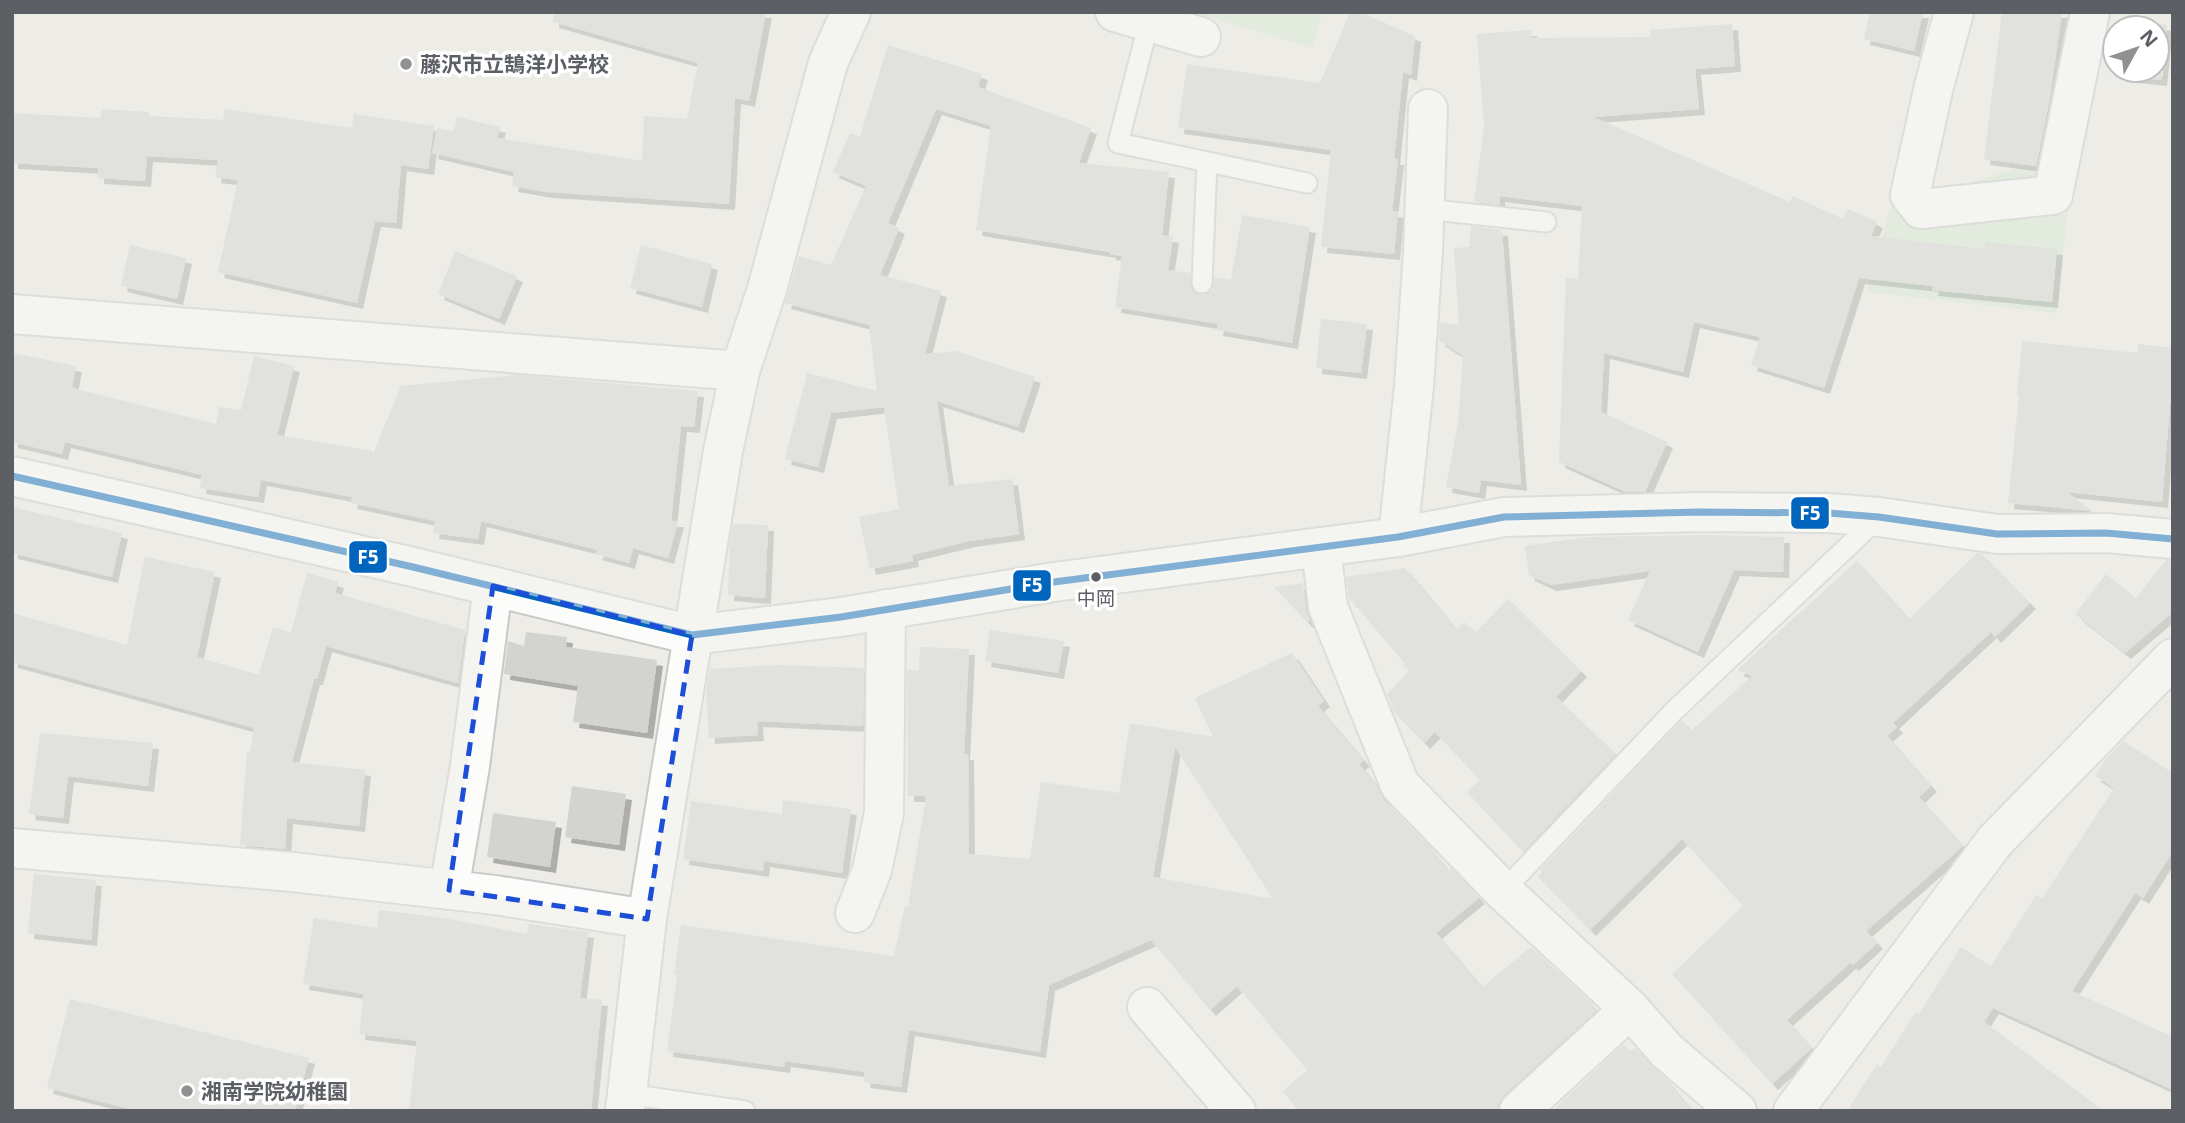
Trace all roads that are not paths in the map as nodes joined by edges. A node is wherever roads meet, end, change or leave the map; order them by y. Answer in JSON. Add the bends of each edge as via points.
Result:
{"nodes":[{"id":1,"x":851,"y":12,"type":"edge"},
{"id":2,"x":1954,"y":12,"type":"edge"},
{"id":3,"x":2090,"y":12,"type":"edge"},
{"id":4,"x":1132,"y":17,"type":"edge"},
{"id":5,"x":1201,"y":37,"type":"dead end"},
{"id":6,"x":1428,"y":109,"type":"dead end"},
{"id":7,"x":1207,"y":163,"type":"junction"},
{"id":8,"x":1307,"y":183,"type":"dead end"},
{"id":9,"x":1425,"y":209,"type":"junction"},
{"id":10,"x":1546,"y":222,"type":"dead end"},
{"id":11,"x":1202,"y":283,"type":"dead end"},
{"id":12,"x":12,"y":314,"type":"edge"},
{"id":13,"x":740,"y":371,"type":"junction"},
{"id":14,"x":12,"y":476,"type":"edge"},
{"id":15,"x":1879,"y":517,"type":"junction"},
{"id":16,"x":1398,"y":537,"type":"junction"},
{"id":17,"x":2173,"y":539,"type":"edge"},
{"id":18,"x":1321,"y":547,"type":"junction"},
{"id":19,"x":493,"y":586,"type":"junction"},
{"id":20,"x":886,"y":609,"type":"junction"},
{"id":21,"x":692,"y":635,"type":"junction"},
{"id":22,"x":2173,"y":658,"type":"edge"},
{"id":23,"x":12,"y":848,"type":"edge"},
{"id":24,"x":449,"y":890,"type":"junction"},
{"id":25,"x":1503,"y":891,"type":"junction"},
{"id":26,"x":855,"y":913,"type":"dead end"},
{"id":27,"x":647,"y":919,"type":"junction"},
{"id":28,"x":1147,"y":1007,"type":"dead end"},
{"id":29,"x":1630,"y":1009,"type":"junction"},
{"id":30,"x":626,"y":1102,"type":"edge"},
{"id":31,"x":745,"y":1111,"type":"edge"},
{"id":32,"x":1236,"y":1111,"type":"edge"},
{"id":33,"x":1519,"y":1111,"type":"edge"},
{"id":34,"x":1737,"y":1111,"type":"edge"},
{"id":35,"x":1793,"y":1111,"type":"edge"}],
"edges":[{"from":1,"to":13,"type":"street","via":[[828,63]]},
{"from":2,"to":3,"type":"street","via":[[1910,195],[1922,209],[2053,195]]},
{"from":4,"to":5,"type":"street"},
{"from":4,"to":7,"type":"lane","via":[[1118,143]]},
{"from":6,"to":9,"type":"street"},
{"from":7,"to":8,"type":"lane"},
{"from":7,"to":11,"type":"lane"},
{"from":9,"to":10,"type":"lane"},
{"from":9,"to":16,"type":"street","via":[[1414,386]]},
{"from":12,"to":13,"type":"street"},
{"from":13,"to":21,"type":"street"},
{"from":14,"to":19,"type":"street"},
{"from":15,"to":16,"type":"street","via":[[1699,512],[1504,517]]},
{"from":15,"to":17,"type":"street","via":[[1997,534],[2105,533]]},
{"from":15,"to":25,"type":"lane","via":[[1674,711]]},
{"from":16,"to":18,"type":"street"},
{"from":18,"to":20,"type":"street"},
{"from":18,"to":25,"type":"street","via":[[1328,607],[1400,785]]},
{"from":19,"to":21,"type":"street"},
{"from":19,"to":24,"type":"street"},
{"from":20,"to":21,"type":"street"},
{"from":20,"to":26,"type":"street","via":[[884,813],[872,870]]},
{"from":21,"to":27,"type":"street"},
{"from":22,"to":35,"type":"street","via":[[1996,841]]},
{"from":23,"to":24,"type":"street"},
{"from":24,"to":27,"type":"street"},
{"from":25,"to":29,"type":"street"},
{"from":27,"to":30,"type":"street"},
{"from":28,"to":32,"type":"street"},
{"from":29,"to":33,"type":"street"},
{"from":29,"to":34,"type":"street","via":[[1667,1051]]},
{"from":30,"to":31,"type":"lane"}]}
